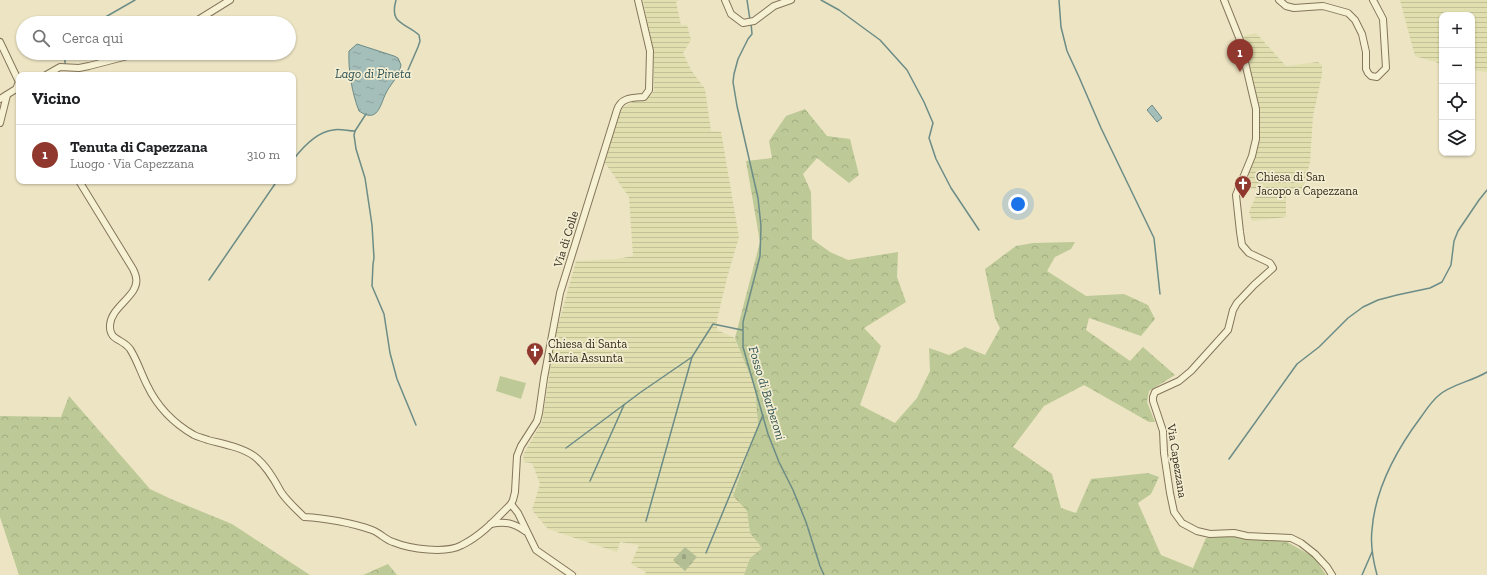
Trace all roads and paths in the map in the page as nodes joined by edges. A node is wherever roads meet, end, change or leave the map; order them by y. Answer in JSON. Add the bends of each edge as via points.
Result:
{"nodes":[{"id":1,"x":230,"y":0,"type":"edge"},
{"id":2,"x":638,"y":0,"type":"edge"},
{"id":3,"x":725,"y":0,"type":"edge"},
{"id":4,"x":791,"y":0,"type":"edge"},
{"id":5,"x":1224,"y":0,"type":"edge"},
{"id":6,"x":1279,"y":0,"type":"edge"},
{"id":7,"x":1373,"y":0,"type":"edge"},
{"id":8,"x":204,"y":16,"type":"edge"},
{"id":9,"x":0,"y":42,"type":"edge"},
{"id":10,"x":112,"y":60,"type":"edge"},
{"id":11,"x":51,"y":72,"type":"edge"},
{"id":12,"x":16,"y":75,"type":"edge"},
{"id":13,"x":16,"y":89,"type":"edge"},
{"id":14,"x":7,"y":95,"type":"junction"},
{"id":15,"x":0,"y":99,"type":"edge"},
{"id":16,"x":0,"y":123,"type":"edge"},
{"id":17,"x":81,"y":184,"type":"edge"},
{"id":18,"x":511,"y":504,"type":"junction"},
{"id":19,"x":491,"y":524,"type":"junction"},
{"id":20,"x":527,"y":532,"type":"junction"},
{"id":21,"x":572,"y":575,"type":"edge"},
{"id":22,"x":1332,"y":575,"type":"edge"}],
"edges":[{"from":1,"to":8,"type":"street"},
{"from":2,"to":18,"type":"street","name":"Via di Colle","via":[[650,51],[649,90],[644,97],[622,101],[616,110],[560,293],[539,413],[519,452]]},
{"from":3,"to":4,"type":"street","via":[[731,14],[741,22],[750,22],[774,6]]},
{"from":5,"to":22,"type":"street","name":"Via Capezzana","via":[[1244,50],[1256,109],[1256,139],[1236,195],[1242,245],[1249,253],[1270,262],[1273,268],[1237,303],[1228,330],[1191,371],[1179,381],[1155,392],[1152,397],[1163,430],[1170,493],[1174,512],[1182,523],[1197,531],[1210,534],[1234,533],[1291,538],[1315,554]]},
{"from":6,"to":7,"type":"street","via":[[1294,8],[1323,6],[1348,13],[1362,34],[1366,69],[1370,76],[1377,78],[1386,68],[1383,19]]},
{"from":9,"to":12,"type":"street"},
{"from":10,"to":11,"type":"street","via":[[79,68],[60,67]]},
{"from":13,"to":14,"type":"street"},
{"from":14,"to":15,"type":"street"},
{"from":14,"to":16,"type":"street"},
{"from":17,"to":19,"type":"street","via":[[137,278],[136,287],[111,317],[111,334],[130,350],[155,399],[175,422],[195,436],[254,456],[304,517],[326,518],[373,530],[393,542],[439,550],[461,546],[484,532]]},
{"from":18,"to":19,"type":"street"},
{"from":18,"to":20,"type":"street"},
{"from":19,"to":20,"type":"street","via":[[511,523]]},
{"from":20,"to":21,"type":"street","via":[[536,550]]}]}
